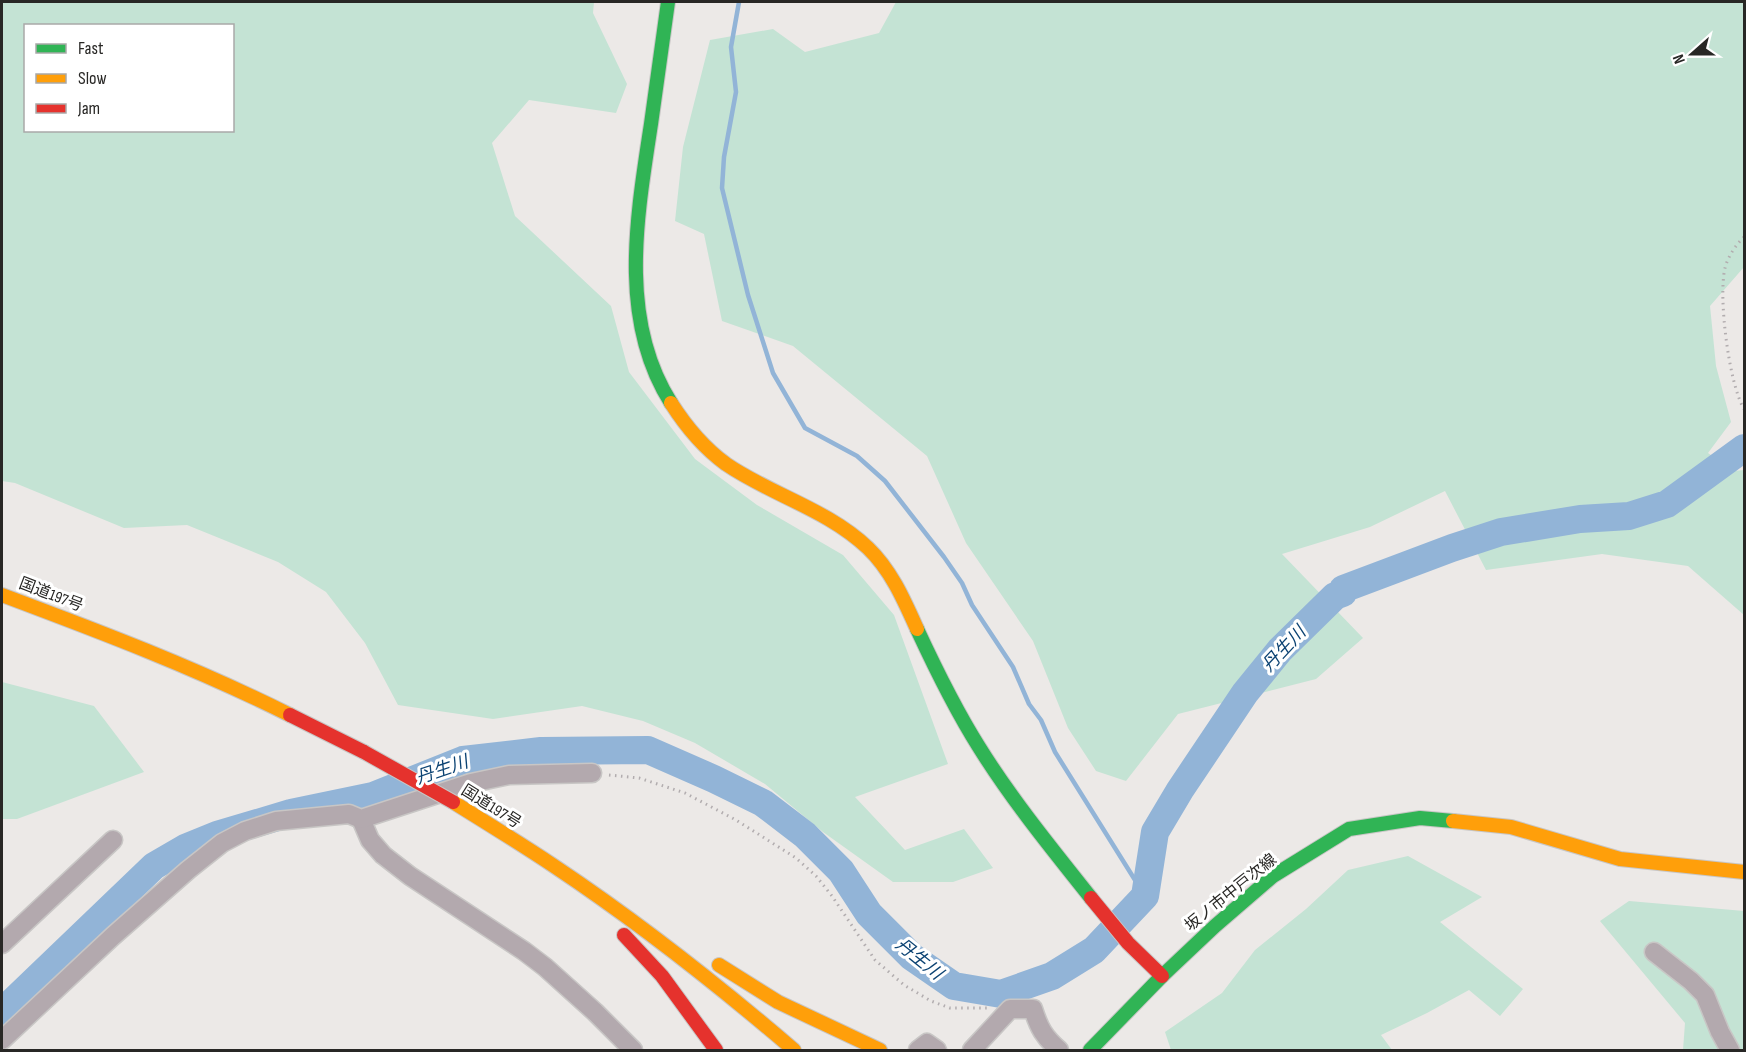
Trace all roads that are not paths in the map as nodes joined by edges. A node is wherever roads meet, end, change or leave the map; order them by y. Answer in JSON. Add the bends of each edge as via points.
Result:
{"nodes":[{"id":1,"x":669,"y":2,"type":"edge"},
{"id":2,"x":2,"y":595,"type":"edge"},
{"id":3,"x":592,"y":772,"type":"road end"},
{"id":4,"x":453,"y":802,"type":"junction"},
{"id":5,"x":360,"y":819,"type":"junction"},
{"id":6,"x":113,"y":840,"type":"dead end"},
{"id":7,"x":1744,"y":872,"type":"edge"},
{"id":8,"x":568,"y":875,"type":"junction"},
{"id":9,"x":684,"y":943,"type":"dead end"},
{"id":10,"x":2,"y":944,"type":"edge"},
{"id":11,"x":1654,"y":952,"type":"dead end"},
{"id":12,"x":703,"y":955,"type":"dead end"},
{"id":13,"x":1162,"y":976,"type":"junction"},
{"id":14,"x":2,"y":1040,"type":"edge"},
{"id":15,"x":633,"y":1050,"type":"edge"},
{"id":16,"x":716,"y":1050,"type":"edge"},
{"id":17,"x":794,"y":1050,"type":"edge"},
{"id":18,"x":880,"y":1050,"type":"edge"},
{"id":19,"x":918,"y":1050,"type":"edge"},
{"id":20,"x":937,"y":1050,"type":"edge"},
{"id":21,"x":972,"y":1050,"type":"edge"},
{"id":22,"x":1059,"y":1050,"type":"edge"},
{"id":23,"x":1090,"y":1050,"type":"edge"},
{"id":24,"x":1730,"y":1050,"type":"edge"}],
"edges":[{"from":1,"to":13,"type":"main road","via":[[635,258],[639,326],[660,387],[687,427],[717,457],[830,520],[881,561],[983,756],[1099,908]]},
{"from":2,"to":4,"type":"main road","name":"国道197号","bridge":true,"via":[[126,641],[246,693]]},
{"from":3,"to":5,"type":"street","via":[[509,775],[471,783]]},
{"from":4,"to":8,"type":"main road","name":"国道197号"},
{"from":4,"to":16,"type":"main road","via":[[560,879],[613,924],[669,984]]},
{"from":5,"to":14,"type":"street","via":[[349,814],[276,821],[222,843],[113,936]]},
{"from":5,"to":15,"type":"street","via":[[383,855],[538,962]]},
{"from":6,"to":10,"type":"street"},
{"from":7,"to":13,"type":"main road","name":"坂ノ市中戸次線","via":[[1620,859],[1511,827],[1420,818],[1349,829],[1273,876]]},
{"from":8,"to":9,"type":"main road"},
{"from":8,"to":17,"type":"main road","name":"国道197号","via":[[652,936]]},
{"from":11,"to":24,"type":"street","via":[[1705,995]]},
{"from":12,"to":18,"type":"main road","via":[[778,1002]]},
{"from":13,"to":23,"type":"main road","name":"坂ノ市中戸次線"},
{"from":19,"to":20,"type":"street","via":[[927,1043]]},
{"from":21,"to":22,"type":"street","via":[[1010,1009],[1033,1009],[1040,1029]]}]}
